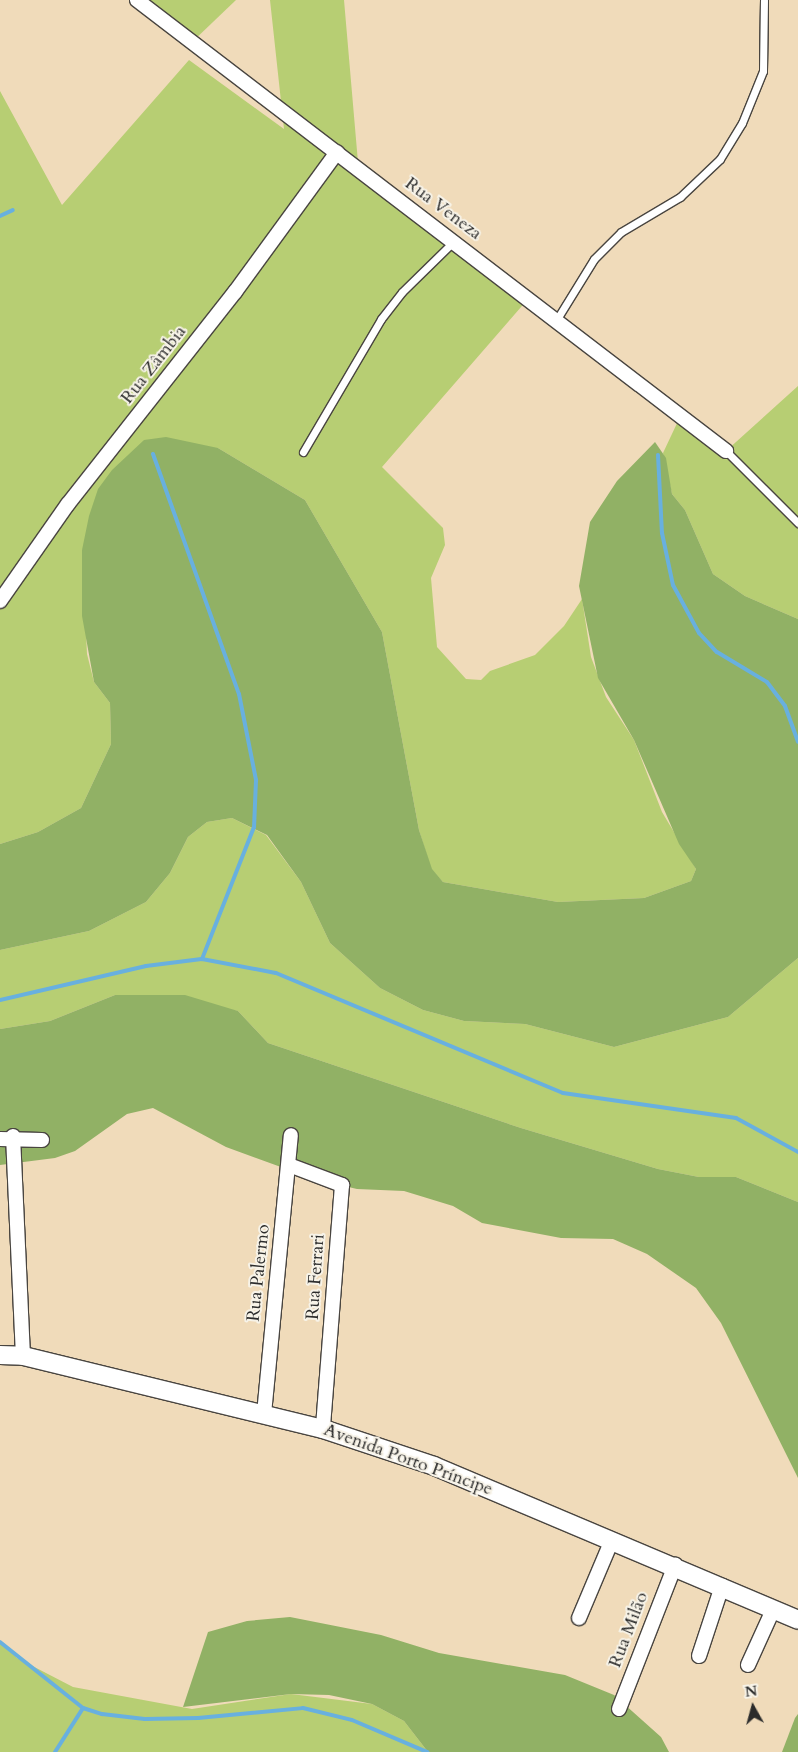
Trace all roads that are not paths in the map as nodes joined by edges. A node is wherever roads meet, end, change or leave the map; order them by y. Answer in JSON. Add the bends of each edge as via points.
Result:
{"nodes":[{"id":1,"x":136,"y":0,"type":"edge"},
{"id":2,"x":764,"y":0,"type":"edge"},
{"id":3,"x":337,"y":152,"type":"junction"},
{"id":4,"x":454,"y":241,"type":"junction"},
{"id":5,"x":556,"y":318,"type":"junction"},
{"id":6,"x":726,"y":451,"type":"joint"},
{"id":7,"x":303,"y":452,"type":"dead end"},
{"id":8,"x":798,"y":523,"type":"edge"},
{"id":9,"x":0,"y":601,"type":"edge"},
{"id":10,"x":291,"y":1135,"type":"dead end"},
{"id":11,"x":6,"y":1138,"type":"edge"},
{"id":12,"x":42,"y":1140,"type":"dead end"},
{"id":13,"x":289,"y":1165,"type":"junction"},
{"id":14,"x":0,"y":1355,"type":"edge"},
{"id":15,"x":23,"y":1356,"type":"junction"},
{"id":16,"x":264,"y":1414,"type":"junction"},
{"id":17,"x":323,"y":1428,"type":"junction"},
{"id":18,"x":612,"y":1540,"type":"junction"},
{"id":19,"x":675,"y":1565,"type":"junction"},
{"id":20,"x":722,"y":1586,"type":"junction"},
{"id":21,"x":773,"y":1610,"type":"junction"},
{"id":22,"x":579,"y":1618,"type":"dead end"},
{"id":23,"x":798,"y":1620,"type":"edge"},
{"id":24,"x":699,"y":1656,"type":"dead end"},
{"id":25,"x":748,"y":1665,"type":"dead end"},
{"id":26,"x":619,"y":1709,"type":"dead end"}],
"edges":[{"from":1,"to":3,"type":"street","name":"Rua Veneza"},
{"from":2,"to":5,"type":"lane","via":[[763,71],[742,124],[724,152],[680,198],[621,232],[594,259]]},
{"from":3,"to":4,"type":"street","name":"Rua Veneza"},
{"from":3,"to":9,"type":"street","name":"Rua Zâmbia","via":[[235,292],[68,504]]},
{"from":4,"to":5,"type":"street","name":"Rua Veneza"},
{"from":4,"to":7,"type":"lane","via":[[402,292],[381,319]]},
{"from":5,"to":6,"type":"street","name":"Rua Veneza"},
{"from":6,"to":8,"type":"lane"},
{"from":10,"to":13,"type":"street","name":"Rua Palermo"},
{"from":11,"to":12,"type":"street"},
{"from":11,"to":15,"type":"street"},
{"from":13,"to":16,"type":"street","name":"Rua Palermo"},
{"from":13,"to":17,"type":"street","name":"Rua Ferrari","via":[[342,1185]]},
{"from":14,"to":15,"type":"street","name":"Avenida Porto Príncipe"},
{"from":15,"to":16,"type":"street","name":"Avenida Porto Príncipe"},
{"from":16,"to":17,"type":"street","name":"Avenida Porto Príncipe"},
{"from":17,"to":18,"type":"street","name":"Avenida Porto Príncipe","via":[[434,1466]]},
{"from":18,"to":19,"type":"street","name":"Avenida Porto Príncipe"},
{"from":18,"to":22,"type":"street"},
{"from":19,"to":20,"type":"street","name":"Avenida Porto Príncipe"},
{"from":19,"to":26,"type":"street","name":"Rua Milão"},
{"from":20,"to":21,"type":"street","name":"Avenida Porto Príncipe"},
{"from":20,"to":24,"type":"street"},
{"from":21,"to":23,"type":"street","name":"Avenida Porto Príncipe"},
{"from":21,"to":25,"type":"street"}]}
